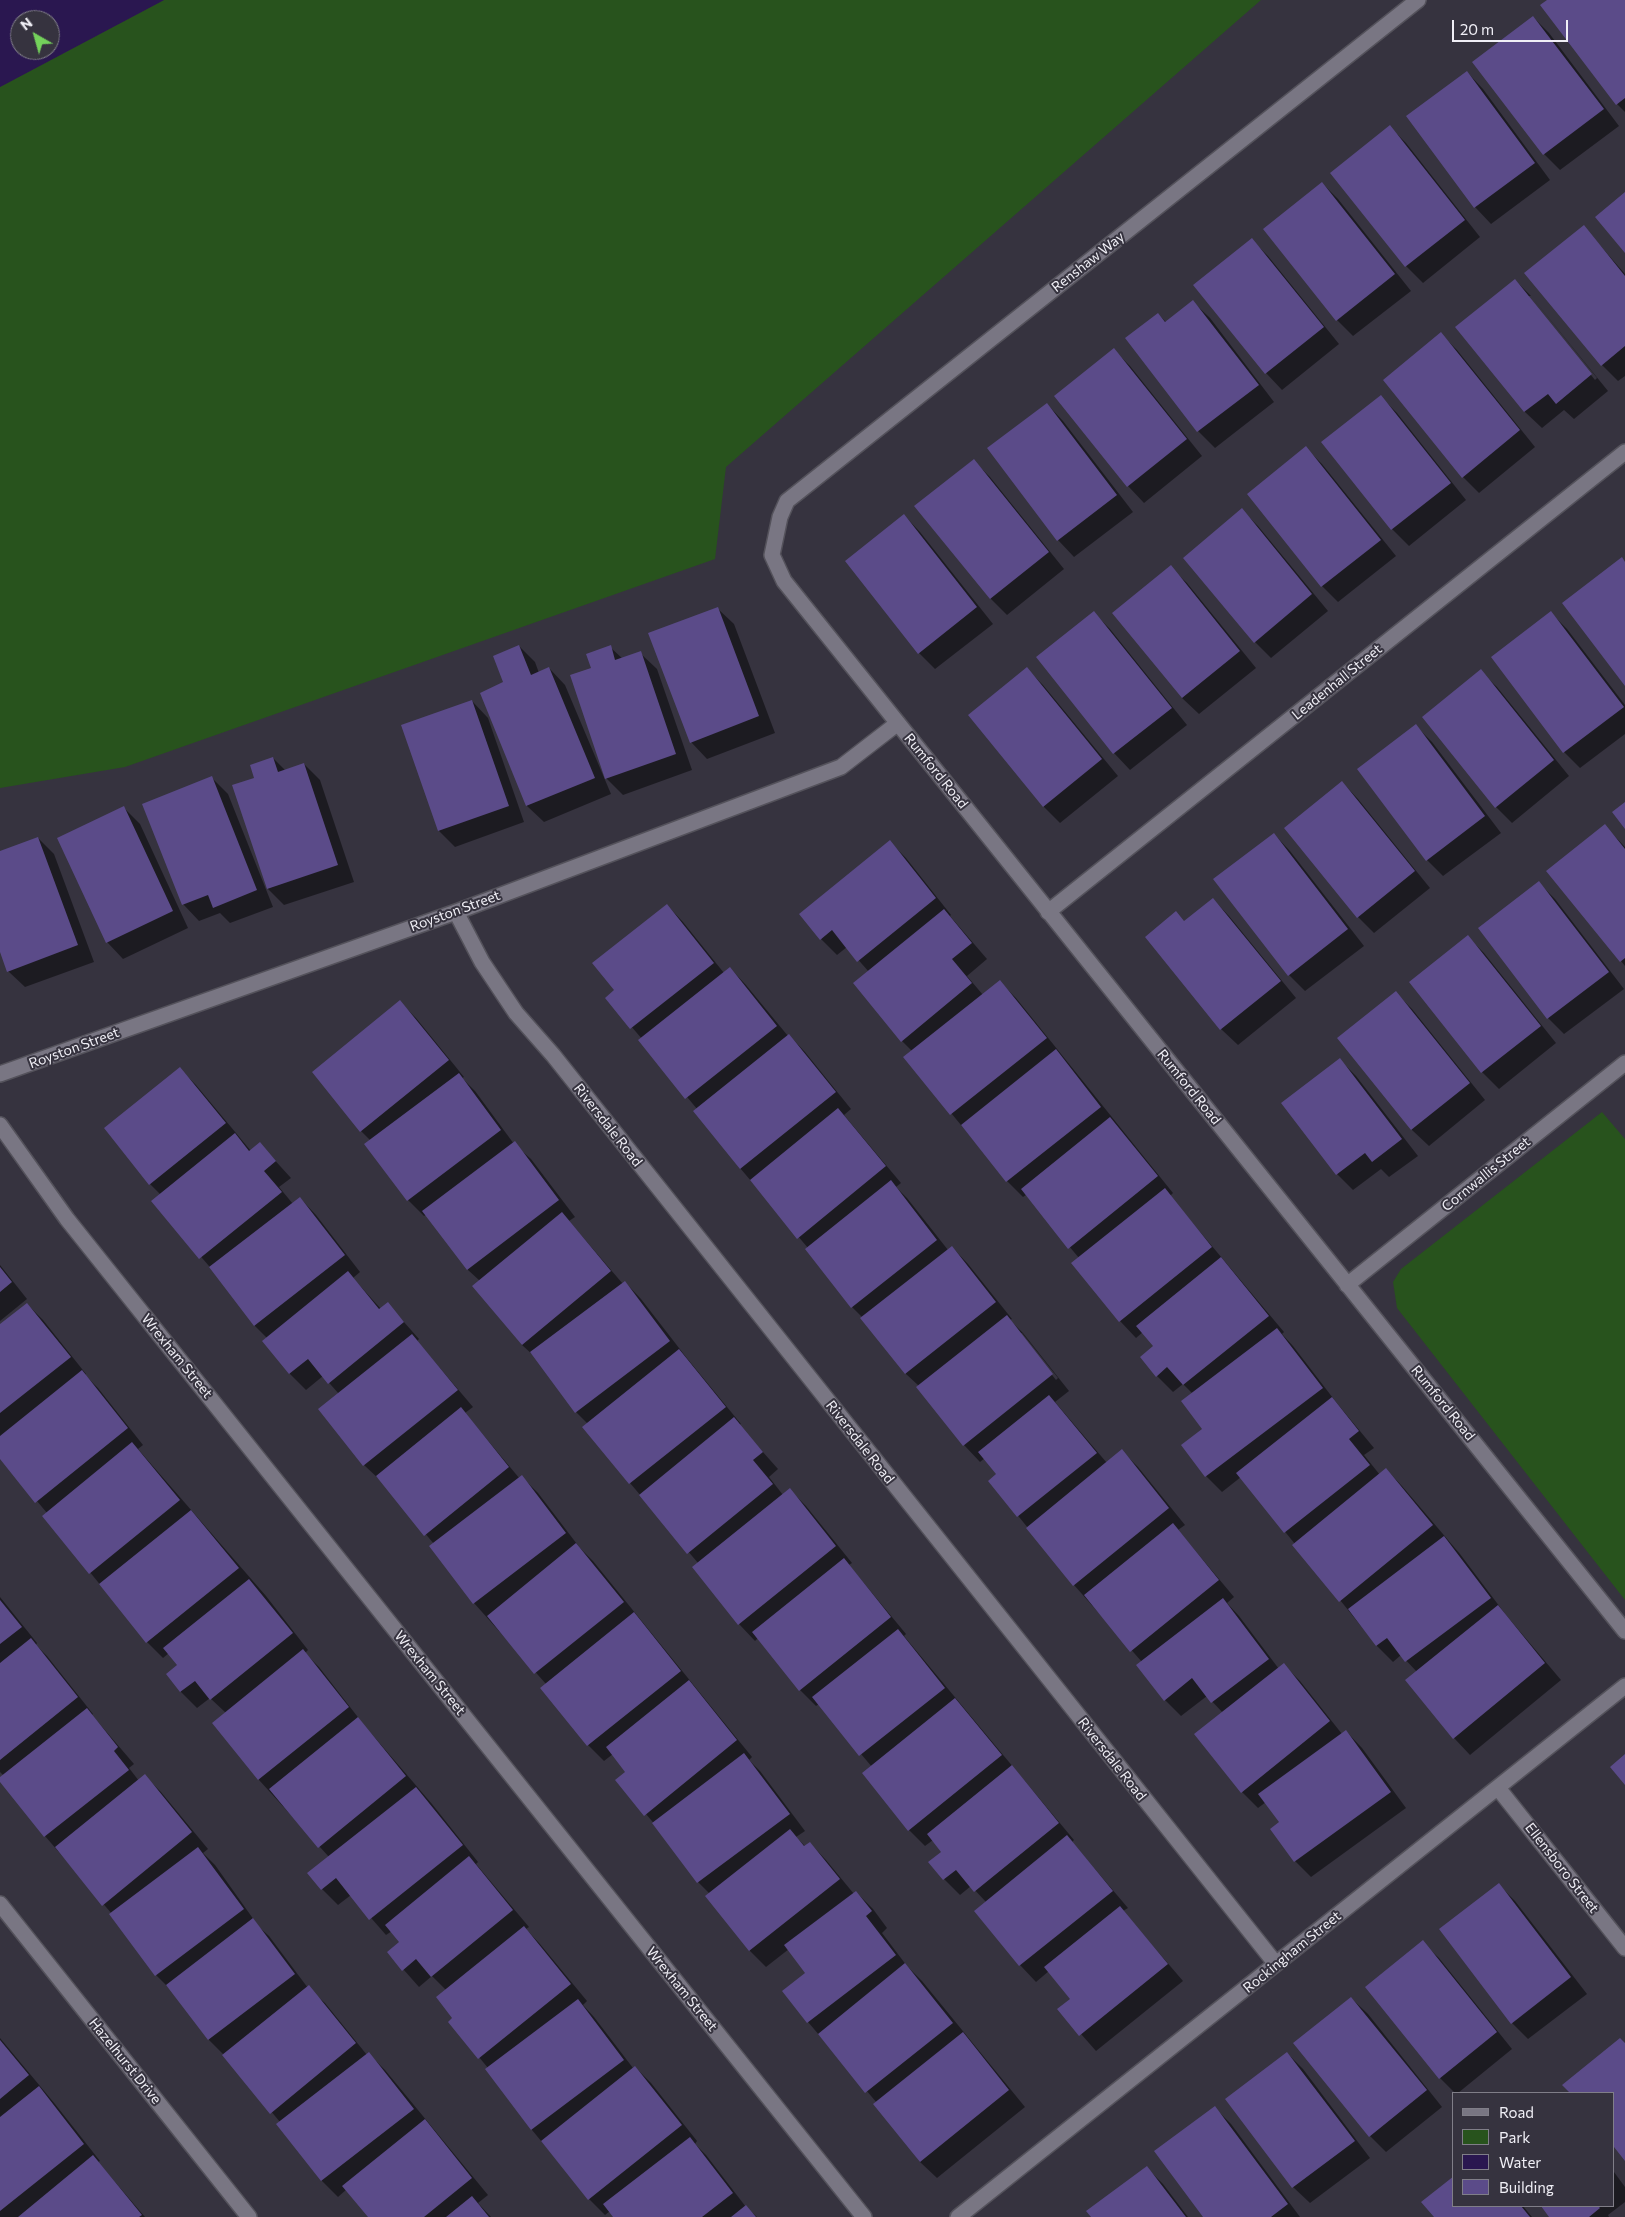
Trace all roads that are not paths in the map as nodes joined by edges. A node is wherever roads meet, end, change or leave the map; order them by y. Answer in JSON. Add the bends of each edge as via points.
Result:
{"nodes":[{"id":1,"x":1418,"y":0,"type":"edge"},
{"id":2,"x":1625,"y":452,"type":"edge"},
{"id":3,"x":775,"y":536,"type":"joint"},
{"id":4,"x":898,"y":723,"type":"junction"},
{"id":5,"x":456,"y":912,"type":"junction"},
{"id":6,"x":1048,"y":912,"type":"junction"},
{"id":7,"x":1625,"y":1063,"type":"edge"},
{"id":8,"x":0,"y":1074,"type":"edge"},
{"id":9,"x":0,"y":1125,"type":"edge"},
{"id":10,"x":1348,"y":1284,"type":"junction"},
{"id":11,"x":1625,"y":1631,"type":"edge"},
{"id":12,"x":1625,"y":1686,"type":"edge"},
{"id":13,"x":1498,"y":1788,"type":"junction"},
{"id":14,"x":0,"y":1904,"type":"edge"},
{"id":15,"x":1625,"y":1948,"type":"edge"},
{"id":16,"x":1276,"y":1964,"type":"junction"},
{"id":17,"x":249,"y":2217,"type":"edge"},
{"id":18,"x":864,"y":2217,"type":"edge"},
{"id":19,"x":958,"y":2217,"type":"edge"}],
"edges":[{"from":1,"to":3,"type":"street","name":"Renshaw Way","via":[[787,501]]},
{"from":2,"to":6,"type":"street","name":"Leadenhall Street"},
{"from":3,"to":4,"type":"street","name":"Rumford Road","via":[[772,555],[784,581]]},
{"from":4,"to":5,"type":"street","name":"Royston Street","via":[[841,767]]},
{"from":4,"to":6,"type":"street","name":"Rumford Road"},
{"from":5,"to":8,"type":"street","name":"Royston Street"},
{"from":5,"to":16,"type":"street","name":"Riversdale Road","via":[[482,962],[516,1013],[553,1055]]},
{"from":6,"to":10,"type":"street","name":"Rumford Road"},
{"from":7,"to":10,"type":"street","name":"Cornwallis Street"},
{"from":9,"to":18,"type":"street","name":"Wrexham Street","via":[[73,1226]]},
{"from":10,"to":11,"type":"street","name":"Rumford Road"},
{"from":12,"to":13,"type":"street","name":"Rockingham Street"},
{"from":13,"to":15,"type":"street","name":"Ellensboro Street"},
{"from":13,"to":16,"type":"street","name":"Rockingham Street"},
{"from":14,"to":17,"type":"street","name":"Hazelhurst Drive"},
{"from":16,"to":19,"type":"street","name":"Rockingham Street"}]}
